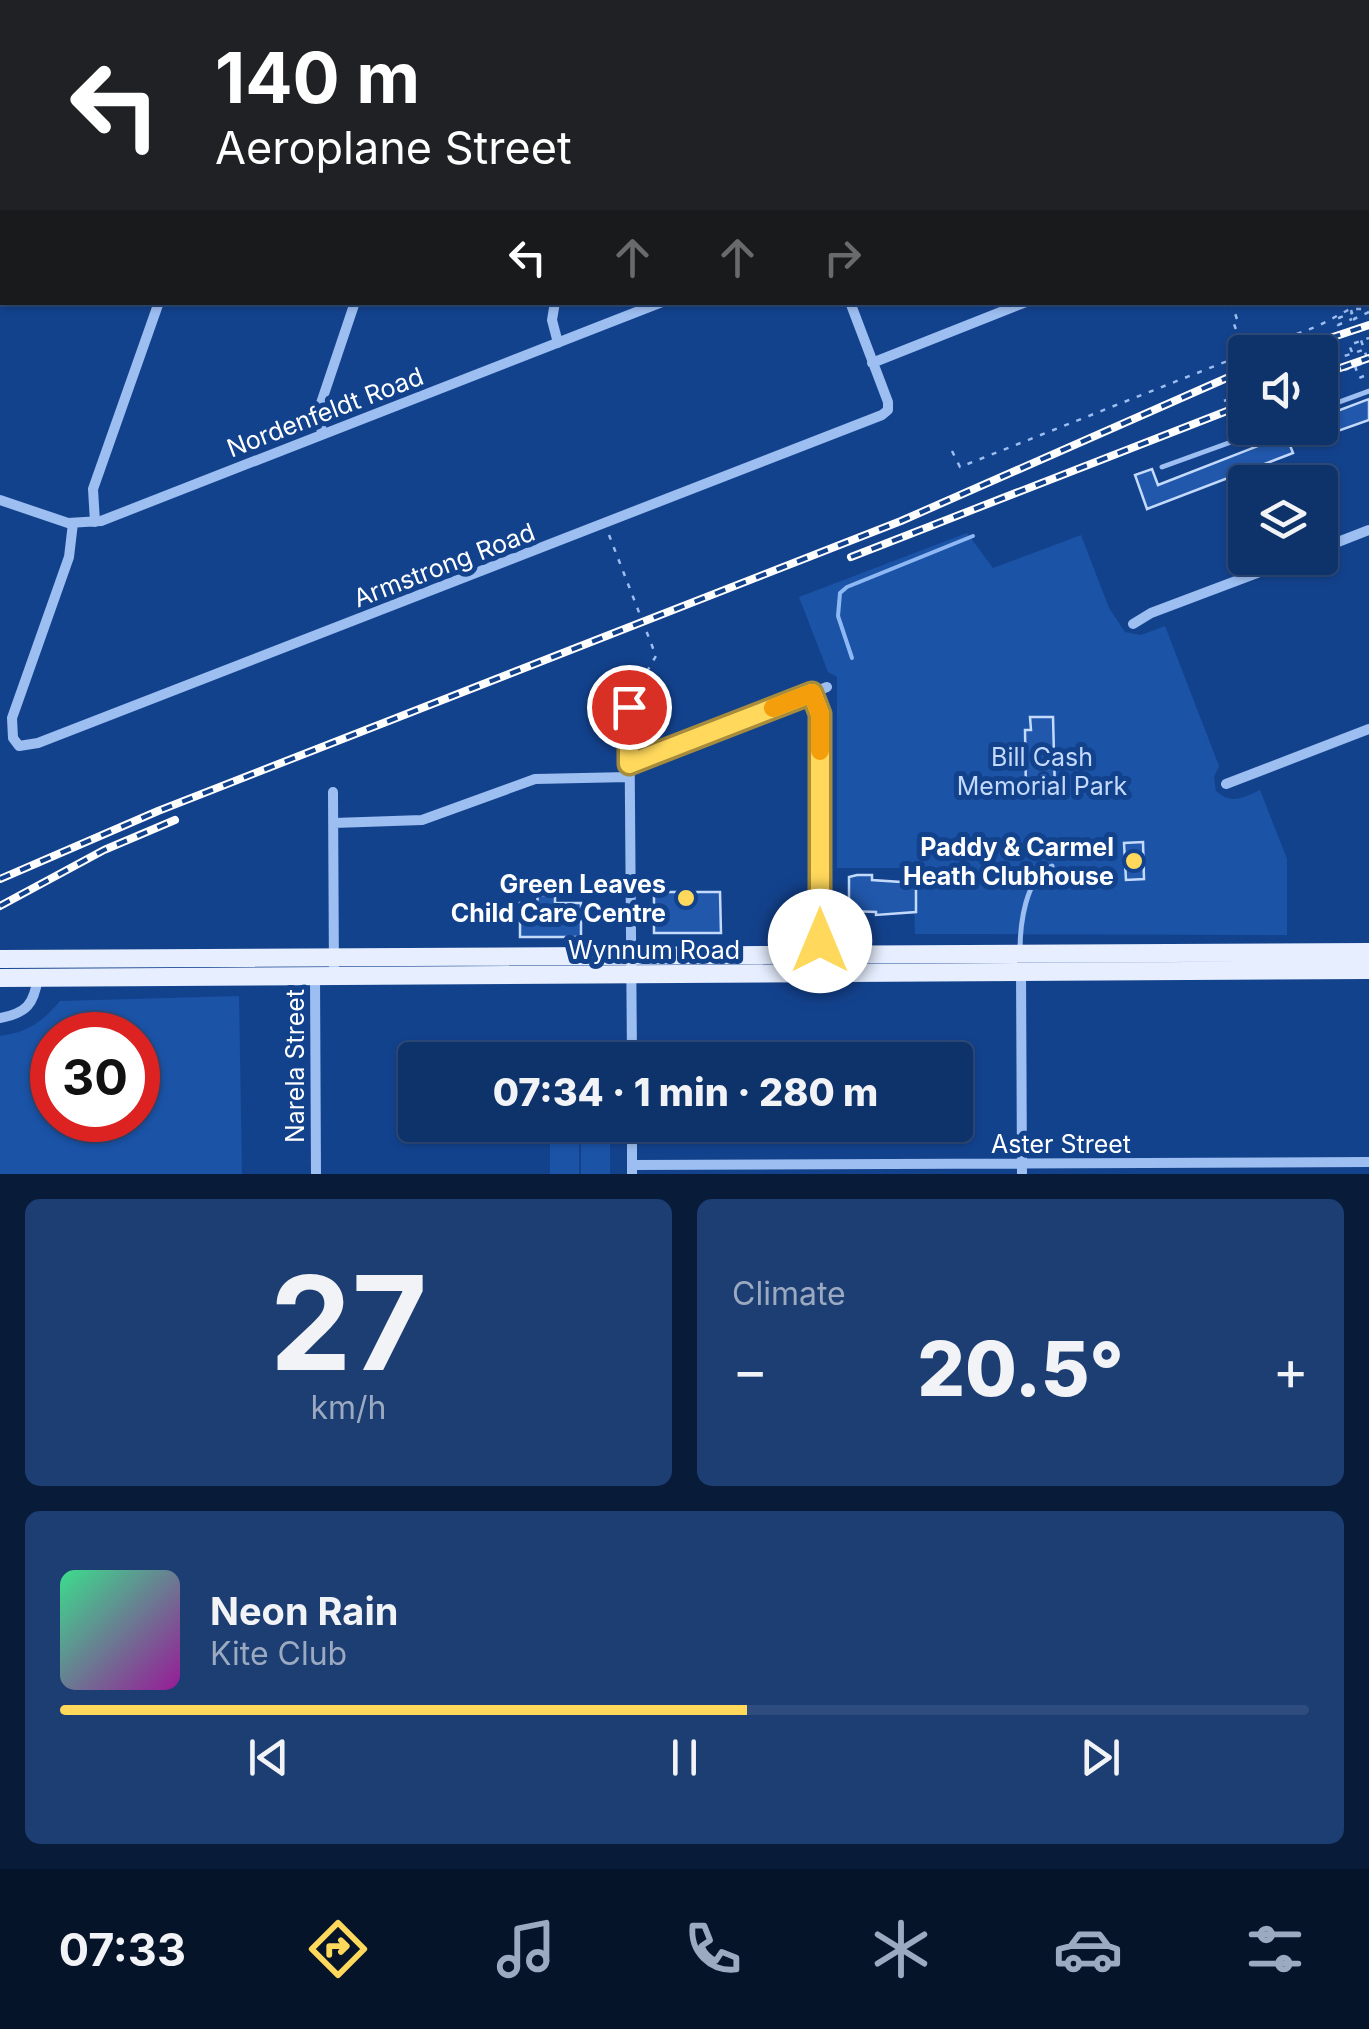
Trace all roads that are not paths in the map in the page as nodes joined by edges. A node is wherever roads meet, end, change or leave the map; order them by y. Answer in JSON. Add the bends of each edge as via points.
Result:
{"nodes":[{"id":1,"x":157,"y":305,"type":"edge"},
{"id":2,"x":354,"y":305,"type":"edge"},
{"id":3,"x":554,"y":305,"type":"edge"},
{"id":4,"x":655,"y":305,"type":"edge"},
{"id":5,"x":851,"y":305,"type":"edge"},
{"id":6,"x":1018,"y":305,"type":"edge"},
{"id":7,"x":558,"y":344,"type":"junction"},
{"id":8,"x":872,"y":362,"type":"junction"},
{"id":9,"x":1369,"y":391,"type":"edge"},
{"id":10,"x":1338,"y":402,"type":"edge"},
{"id":11,"x":322,"y":434,"type":"junction"},
{"id":12,"x":1228,"y":443,"type":"edge"},
{"id":13,"x":1162,"y":467,"type":"dead end"},
{"id":14,"x":0,"y":500,"type":"edge"},
{"id":15,"x":95,"y":522,"type":"junction"},
{"id":16,"x":73,"y":524,"type":"junction"},
{"id":17,"x":1369,"y":530,"type":"edge"},
{"id":18,"x":1338,"y":541,"type":"edge"},
{"id":19,"x":1253,"y":575,"type":"edge"},
{"id":20,"x":1133,"y":624,"type":"dead end"},
{"id":21,"x":629,"y":678,"type":"road end"},
{"id":22,"x":827,"y":687,"type":"dead end"},
{"id":23,"x":812,"y":693,"type":"junction"},
{"id":24,"x":1369,"y":729,"type":"edge"},
{"id":25,"x":629,"y":764,"type":"junction"},
{"id":26,"x":629,"y":777,"type":"junction"},
{"id":27,"x":1226,"y":784,"type":"dead end"},
{"id":28,"x":333,"y":792,"type":"dead end"},
{"id":29,"x":334,"y":822,"type":"junction"},
{"id":30,"x":1052,"y":866,"type":"dead end"},
{"id":31,"x":630,"y":886,"type":"junction"},
{"id":32,"x":521,"y":887,"type":"dead end"},
{"id":33,"x":1369,"y":952,"type":"edge"},
{"id":34,"x":820,"y":955,"type":"junction"},
{"id":35,"x":630,"y":956,"type":"junction"},
{"id":36,"x":324,"y":958,"type":"junction"},
{"id":37,"x":0,"y":959,"type":"edge"},
{"id":38,"x":40,"y":959,"type":"junction"},
{"id":39,"x":1021,"y":964,"type":"junction"},
{"id":40,"x":1369,"y":970,"type":"edge"},
{"id":41,"x":632,"y":976,"type":"junction"},
{"id":42,"x":0,"y":978,"type":"edge"},
{"id":43,"x":38,"y":978,"type":"junction"},
{"id":44,"x":324,"y":978,"type":"junction"},
{"id":45,"x":0,"y":1018,"type":"edge"},
{"id":46,"x":632,"y":1042,"type":"edge"},
{"id":47,"x":632,"y":1142,"type":"edge"},
{"id":48,"x":1369,"y":1162,"type":"edge"},
{"id":49,"x":1022,"y":1169,"type":"edge"},
{"id":50,"x":632,"y":1170,"type":"edge"},
{"id":51,"x":316,"y":1174,"type":"edge"}],
"edges":[{"from":1,"to":15,"type":"street","via":[[93,489]]},
{"from":2,"to":11,"type":"street","via":[[319,408]]},
{"from":3,"to":7,"type":"street"},
{"from":4,"to":7,"type":"street","name":"Nordenfeldt Road"},
{"from":5,"to":8,"type":"street"},
{"from":6,"to":8,"type":"street"},
{"from":7,"to":11,"type":"street","name":"Nordenfeldt Road"},
{"from":8,"to":16,"type":"street","name":"Armstrong Road","via":[[888,402],[884,414],[24,747],[16,744],[12,718],[70,557]]},
{"from":9,"to":10,"type":"lane"},
{"from":11,"to":15,"type":"street","name":"Nordenfeldt Road"},
{"from":12,"to":13,"type":"lane"},
{"from":14,"to":16,"type":"street","name":"Nordenfeldt Road"},
{"from":15,"to":16,"type":"street","name":"Nordenfeldt Road"},
{"from":17,"to":18,"type":"street"},
{"from":19,"to":20,"type":"street"},
{"from":21,"to":25,"type":"street"},
{"from":22,"to":23,"type":"street"},
{"from":23,"to":25,"type":"street"},
{"from":23,"to":34,"type":"street","via":[[820,714]]},
{"from":24,"to":27,"type":"street"},
{"from":25,"to":26,"type":"street"},
{"from":26,"to":29,"type":"street","via":[[535,779],[422,820]]},
{"from":26,"to":31,"type":"street"},
{"from":28,"to":29,"type":"street"},
{"from":29,"to":36,"type":"street"},
{"from":30,"to":39,"type":"lane","via":[[1036,880],[1026,907]]},
{"from":31,"to":32,"type":"lane"},
{"from":31,"to":35,"type":"street"},
{"from":33,"to":39,"type":"main road","name":"Wynnum Road"},
{"from":34,"to":35,"type":"main road","name":"Wynnum Road"},
{"from":34,"to":39,"type":"main road","name":"Wynnum Road"},
{"from":35,"to":36,"type":"main road","name":"Wynnum Road"},
{"from":35,"to":41,"type":"street"},
{"from":36,"to":38,"type":"main road","name":"Wynnum Road"},
{"from":36,"to":44,"type":"street"},
{"from":36,"to":44,"type":"street","name":"Narela Street"},
{"from":37,"to":38,"type":"main road","name":"Wynnum Road"},
{"from":38,"to":43,"type":"street"},
{"from":39,"to":40,"type":"main road","name":"Wynnum Road"},
{"from":39,"to":41,"type":"main road","name":"Wynnum Road"},
{"from":39,"to":49,"type":"street"},
{"from":41,"to":44,"type":"main road","name":"Wynnum Road"},
{"from":41,"to":46,"type":"street"},
{"from":42,"to":43,"type":"main road","name":"Wynnum Road"},
{"from":43,"to":44,"type":"main road","name":"Wynnum Road"},
{"from":43,"to":45,"type":"street","via":[[30,1007]]},
{"from":44,"to":51,"type":"street","name":"Narela Street"},
{"from":47,"to":50,"type":"street"},
{"from":48,"to":49,"type":"street","name":"Aster Street"},
{"from":49,"to":50,"type":"street","name":"Aster Street"}]}
